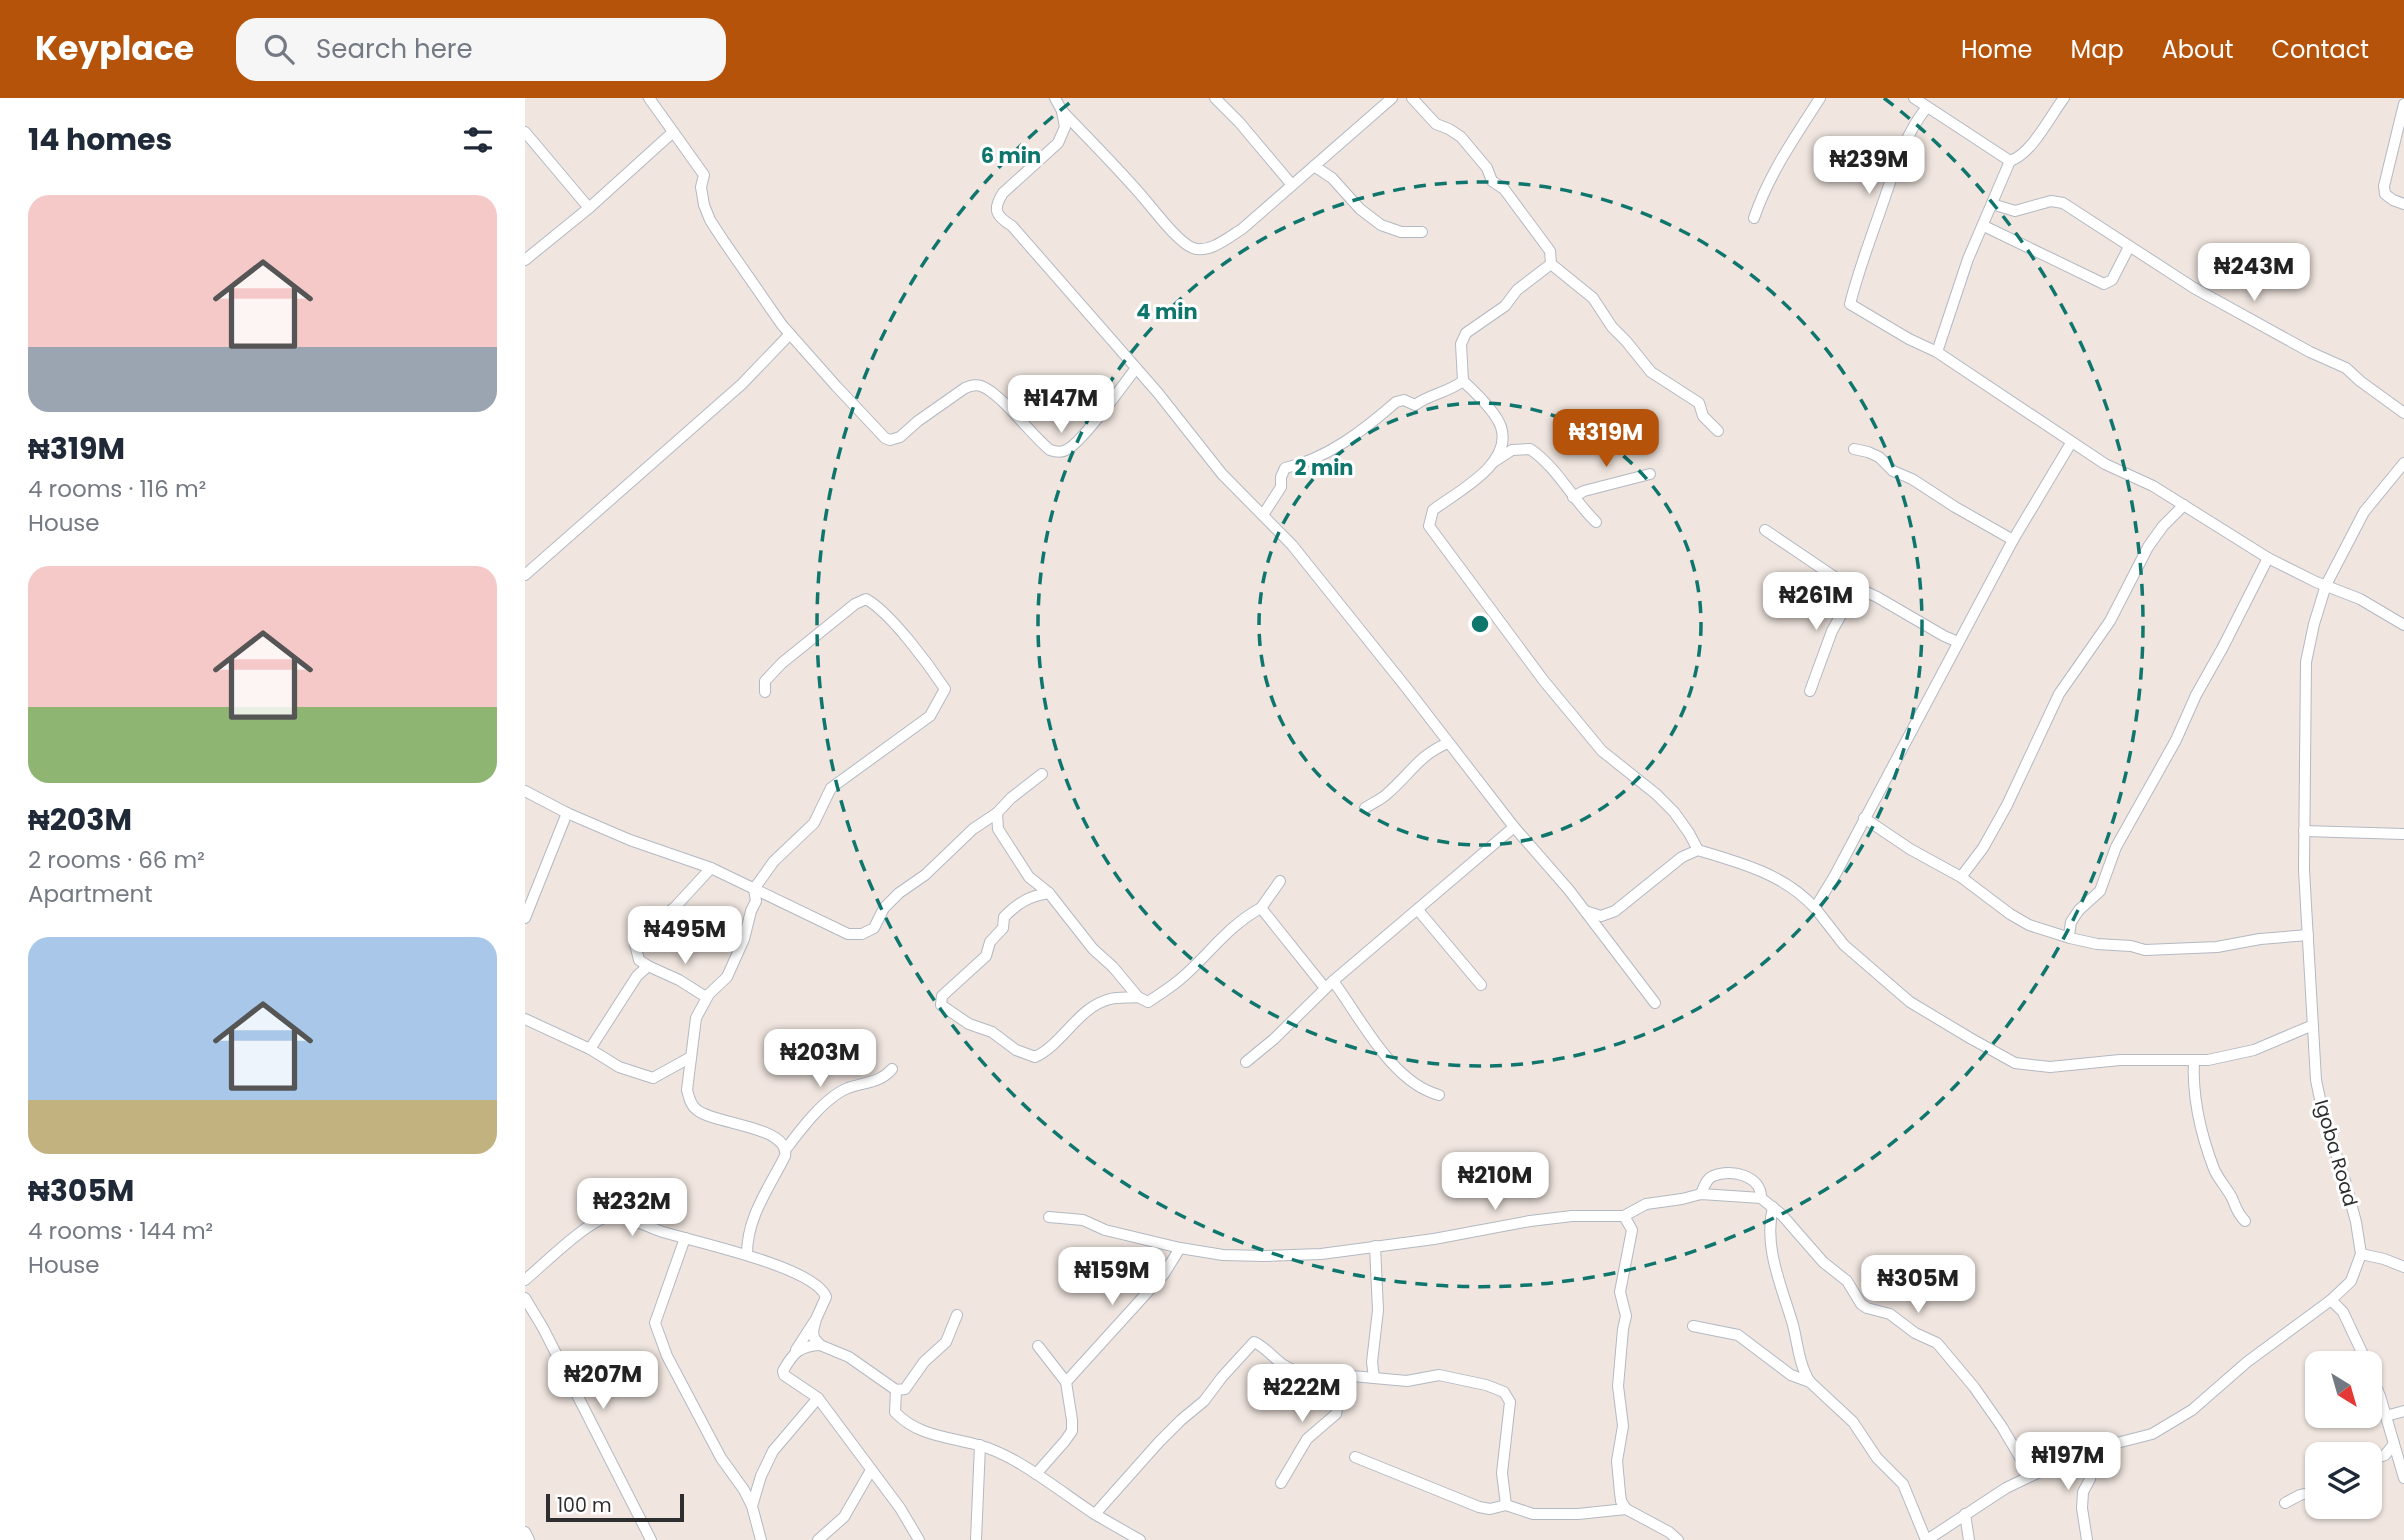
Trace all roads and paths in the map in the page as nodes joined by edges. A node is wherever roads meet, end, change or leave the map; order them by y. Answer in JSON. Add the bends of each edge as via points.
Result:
{"nodes":[{"id":1,"x":649,"y":98,"type":"edge"},
{"id":2,"x":1055,"y":98,"type":"edge"},
{"id":3,"x":1215,"y":98,"type":"edge"},
{"id":4,"x":1392,"y":98,"type":"edge"},
{"id":5,"x":1412,"y":98,"type":"edge"},
{"id":6,"x":1821,"y":98,"type":"edge"},
{"id":7,"x":1914,"y":98,"type":"edge"},
{"id":8,"x":2064,"y":98,"type":"edge"},
{"id":9,"x":2404,"y":104,"type":"edge"},
{"id":10,"x":1927,"y":107,"type":"junction"},
{"id":11,"x":1062,"y":111,"type":"junction"},
{"id":12,"x":525,"y":132,"type":"edge"},
{"id":13,"x":672,"y":133,"type":"junction"},
{"id":14,"x":1063,"y":135,"type":"junction"},
{"id":15,"x":1086,"y":136,"type":"junction"},
{"id":16,"x":2010,"y":161,"type":"junction"},
{"id":17,"x":1314,"y":166,"type":"junction"},
{"id":18,"x":1292,"y":185,"type":"junction"},
{"id":19,"x":1992,"y":204,"type":"junction"},
{"id":20,"x":2404,"y":204,"type":"edge"},
{"id":21,"x":589,"y":208,"type":"junction"},
{"id":22,"x":1754,"y":219,"type":"dead end"},
{"id":23,"x":1984,"y":226,"type":"junction"},
{"id":24,"x":1422,"y":232,"type":"dead end"},
{"id":25,"x":2129,"y":247,"type":"junction"},
{"id":26,"x":525,"y":260,"type":"edge"},
{"id":27,"x":1551,"y":264,"type":"junction"},
{"id":28,"x":790,"y":334,"type":"junction"},
{"id":29,"x":1937,"y":352,"type":"junction"},
{"id":30,"x":1136,"y":368,"type":"junction"},
{"id":31,"x":1463,"y":381,"type":"junction"},
{"id":32,"x":2404,"y":412,"type":"edge"},
{"id":33,"x":1718,"y":431,"type":"dead end"},
{"id":34,"x":2071,"y":443,"type":"junction"},
{"id":35,"x":1854,"y":449,"type":"dead end"},
{"id":36,"x":1495,"y":461,"type":"junction"},
{"id":37,"x":2404,"y":463,"type":"edge"},
{"id":38,"x":1650,"y":474,"type":"dead end"},
{"id":39,"x":1573,"y":496,"type":"junction"},
{"id":40,"x":2184,"y":505,"type":"junction"},
{"id":41,"x":1263,"y":515,"type":"junction"},
{"id":42,"x":1596,"y":522,"type":"dead end"},
{"id":43,"x":1765,"y":530,"type":"dead end"},
{"id":44,"x":2013,"y":540,"type":"junction"},
{"id":45,"x":2268,"y":558,"type":"junction"},
{"id":46,"x":525,"y":575,"type":"edge"},
{"id":47,"x":2326,"y":585,"type":"junction"},
{"id":48,"x":1856,"y":588,"type":"junction"},
{"id":49,"x":2404,"y":625,"type":"edge"},
{"id":50,"x":1958,"y":642,"type":"junction"},
{"id":51,"x":1810,"y":691,"type":"dead end"},
{"id":52,"x":765,"y":692,"type":"dead end"},
{"id":53,"x":1448,"y":743,"type":"junction"},
{"id":54,"x":1042,"y":774,"type":"dead end"},
{"id":55,"x":525,"y":791,"type":"edge"},
{"id":56,"x":1365,"y":808,"type":"dead end"},
{"id":57,"x":567,"y":813,"type":"junction"},
{"id":58,"x":997,"y":813,"type":"junction"},
{"id":59,"x":1864,"y":818,"type":"junction"},
{"id":60,"x":1514,"y":827,"type":"junction"},
{"id":61,"x":2304,"y":831,"type":"junction"},
{"id":62,"x":2404,"y":834,"type":"edge"},
{"id":63,"x":1698,"y":850,"type":"junction"},
{"id":64,"x":711,"y":868,"type":"junction"},
{"id":65,"x":1961,"y":877,"type":"junction"},
{"id":66,"x":1280,"y":881,"type":"dead end"},
{"id":67,"x":754,"y":889,"type":"junction"},
{"id":68,"x":1049,"y":893,"type":"junction"},
{"id":69,"x":1261,"y":908,"type":"junction"},
{"id":70,"x":1815,"y":908,"type":"junction"},
{"id":71,"x":1418,"y":910,"type":"junction"},
{"id":72,"x":1585,"y":911,"type":"junction"},
{"id":73,"x":525,"y":918,"type":"edge"},
{"id":74,"x":2308,"y":935,"type":"junction"},
{"id":75,"x":2070,"y":938,"type":"junction"},
{"id":76,"x":648,"y":967,"type":"junction"},
{"id":77,"x":1329,"y":985,"type":"junction"},
{"id":78,"x":1481,"y":985,"type":"dead end"},
{"id":79,"x":706,"y":997,"type":"junction"},
{"id":80,"x":1138,"y":997,"type":"junction"},
{"id":81,"x":1655,"y":1003,"type":"dead end"},
{"id":82,"x":525,"y":1019,"type":"edge"},
{"id":83,"x":2313,"y":1025,"type":"junction"},
{"id":84,"x":590,"y":1049,"type":"junction"},
{"id":85,"x":691,"y":1057,"type":"junction"},
{"id":86,"x":2195,"y":1060,"type":"junction"},
{"id":87,"x":1246,"y":1062,"type":"dead end"},
{"id":88,"x":893,"y":1069,"type":"dead end"},
{"id":89,"x":1439,"y":1095,"type":"dead end"},
{"id":90,"x":786,"y":1149,"type":"junction"},
{"id":91,"x":1701,"y":1194,"type":"junction"},
{"id":92,"x":1761,"y":1198,"type":"junction"},
{"id":93,"x":1640,"y":1208,"type":"junction"},
{"id":94,"x":1773,"y":1208,"type":"junction"},
{"id":95,"x":1624,"y":1216,"type":"junction"},
{"id":96,"x":1049,"y":1217,"type":"dead end"},
{"id":97,"x":2245,"y":1221,"type":"dead end"},
{"id":98,"x":1632,"y":1230,"type":"junction"},
{"id":99,"x":684,"y":1238,"type":"junction"},
{"id":100,"x":1375,"y":1246,"type":"junction"},
{"id":101,"x":1180,"y":1248,"type":"junction"},
{"id":102,"x":747,"y":1254,"type":"junction"},
{"id":103,"x":2361,"y":1254,"type":"junction"},
{"id":104,"x":2404,"y":1267,"type":"edge"},
{"id":105,"x":525,"y":1280,"type":"edge"},
{"id":106,"x":525,"y":1298,"type":"edge"},
{"id":107,"x":2331,"y":1300,"type":"junction"},
{"id":108,"x":957,"y":1315,"type":"dead end"},
{"id":109,"x":815,"y":1319,"type":"junction"},
{"id":110,"x":1693,"y":1326,"type":"dead end"},
{"id":111,"x":820,"y":1345,"type":"junction"},
{"id":112,"x":1038,"y":1346,"type":"dead end"},
{"id":113,"x":795,"y":1351,"type":"junction"},
{"id":114,"x":2361,"y":1351,"type":"edge"},
{"id":115,"x":1344,"y":1377,"type":"junction"},
{"id":116,"x":1374,"y":1378,"type":"junction"},
{"id":117,"x":1066,"y":1382,"type":"junction"},
{"id":118,"x":1810,"y":1382,"type":"junction"},
{"id":119,"x":896,"y":1390,"type":"junction"},
{"id":120,"x":818,"y":1398,"type":"junction"},
{"id":121,"x":2382,"y":1405,"type":"edge"},
{"id":122,"x":2404,"y":1411,"type":"edge"},
{"id":123,"x":2386,"y":1416,"type":"junction"},
{"id":124,"x":2394,"y":1444,"type":"junction"},
{"id":125,"x":980,"y":1445,"type":"junction"},
{"id":126,"x":2097,"y":1448,"type":"junction"},
{"id":127,"x":2382,"y":1456,"type":"edge"},
{"id":128,"x":1355,"y":1457,"type":"dead end"},
{"id":129,"x":871,"y":1470,"type":"junction"},
{"id":130,"x":1036,"y":1474,"type":"junction"},
{"id":131,"x":2031,"y":1476,"type":"junction"},
{"id":132,"x":2404,"y":1478,"type":"edge"},
{"id":133,"x":1282,"y":1483,"type":"dead end"},
{"id":134,"x":2305,"y":1494,"type":"edge"},
{"id":135,"x":2285,"y":1503,"type":"dead end"},
{"id":136,"x":1506,"y":1505,"type":"junction"},
{"id":137,"x":752,"y":1506,"type":"junction"},
{"id":138,"x":1626,"y":1509,"type":"junction"},
{"id":139,"x":1095,"y":1514,"type":"junction"},
{"id":140,"x":1965,"y":1514,"type":"junction"},
{"id":141,"x":525,"y":1532,"type":"edge"},
{"id":142,"x":530,"y":1540,"type":"edge"},
{"id":143,"x":651,"y":1540,"type":"edge"},
{"id":144,"x":761,"y":1540,"type":"edge"},
{"id":145,"x":818,"y":1540,"type":"edge"},
{"id":146,"x":919,"y":1540,"type":"edge"},
{"id":147,"x":976,"y":1540,"type":"edge"},
{"id":148,"x":1140,"y":1540,"type":"edge"},
{"id":149,"x":1678,"y":1540,"type":"edge"},
{"id":150,"x":1927,"y":1540,"type":"edge"},
{"id":151,"x":1969,"y":1540,"type":"edge"},
{"id":152,"x":2087,"y":1540,"type":"edge"}],
"edges":[{"from":1,"to":13,"type":"street"},
{"from":2,"to":11,"type":"street"},
{"from":3,"to":18,"type":"street"},
{"from":4,"to":17,"type":"street"},
{"from":5,"to":27,"type":"street","via":[[1436,124],[1461,137],[1550,251]]},
{"from":6,"to":22,"type":"street","via":[[1765,186]]},
{"from":7,"to":10,"type":"street"},
{"from":8,"to":16,"type":"street","via":[[2037,137]]},
{"from":9,"to":20,"type":"street","via":[[2384,186],[2385,194]]},
{"from":10,"to":16,"type":"street"},
{"from":10,"to":29,"type":"street","via":[[1893,172],[1850,304]]},
{"from":11,"to":14,"type":"street"},
{"from":11,"to":15,"type":"street"},
{"from":12,"to":21,"type":"street"},
{"from":13,"to":21,"type":"street"},
{"from":13,"to":28,"type":"street","via":[[704,175],[701,187],[710,220]]},
{"from":14,"to":15,"type":"street","via":[[1074,131]]},
{"from":14,"to":30,"type":"street","via":[[1003,193],[997,214]]},
{"from":15,"to":18,"type":"street","via":[[1193,248],[1221,243]]},
{"from":16,"to":19,"type":"street"},
{"from":17,"to":18,"type":"street"},
{"from":17,"to":24,"type":"street","via":[[1381,225],[1401,232]]},
{"from":19,"to":23,"type":"street"},
{"from":19,"to":25,"type":"street","via":[[2015,211],[2051,201],[2063,203]]},
{"from":21,"to":26,"type":"street"},
{"from":23,"to":25,"type":"street","via":[[2104,284],[2112,280]]},
{"from":23,"to":29,"type":"street","via":[[1968,258]]},
{"from":25,"to":32,"type":"street","via":[[2270,330],[2346,368]]},
{"from":27,"to":31,"type":"street","via":[[1517,290],[1505,306],[1466,333],[1461,344]]},
{"from":27,"to":33,"type":"street","via":[[1593,298],[1651,372],[1699,402],[1703,416]]},
{"from":28,"to":30,"type":"street","via":[[890,440],[972,385],[980,385],[1050,450],[1065,451],[1080,439]]},
{"from":28,"to":46,"type":"street","via":[[742,384]]},
{"from":29,"to":34,"type":"street"},
{"from":30,"to":41,"type":"street","via":[[1222,474]]},
{"from":31,"to":36,"type":"street","via":[[1501,425],[1504,442]]},
{"from":31,"to":41,"type":"street","via":[[1415,405],[1396,402],[1328,453],[1285,468],[1281,486]]},
{"from":34,"to":40,"type":"street"},
{"from":34,"to":44,"type":"street"},
{"from":35,"to":44,"type":"street","via":[[1879,457],[1893,471]]},
{"from":36,"to":39,"type":"street","via":[[1512,450],[1530,449],[1554,470]]},
{"from":36,"to":63,"type":"street","via":[[1433,510],[1429,526],[1602,751],[1674,812]]},
{"from":37,"to":47,"type":"street","name":"Igoba Road","via":[[2364,512]]},
{"from":38,"to":39,"type":"street"},
{"from":39,"to":42,"type":"street"},
{"from":40,"to":45,"type":"street"},
{"from":40,"to":65,"type":"street","via":[[2148,547],[2110,621],[2059,694],[2007,805]]},
{"from":41,"to":53,"type":"street","via":[[1307,563]]},
{"from":43,"to":48,"type":"street"},
{"from":44,"to":50,"type":"street"},
{"from":45,"to":47,"type":"street"},
{"from":45,"to":75,"type":"street","via":[[2116,847],[2100,891],[2074,916]]},
{"from":47,"to":49,"type":"street","via":[[2360,598]]},
{"from":47,"to":61,"type":"street","name":"Igoba Road","via":[[2306,662]]},
{"from":48,"to":50,"type":"street"},
{"from":48,"to":51,"type":"street","via":[[1832,631]]},
{"from":50,"to":59,"type":"street"},
{"from":52,"to":67,"type":"street","via":[[765,681],[782,663],[866,599],[903,635],[946,689],[930,716],[831,788],[814,823],[773,861]]},
{"from":53,"to":56,"type":"street","via":[[1431,750],[1388,794]]},
{"from":53,"to":60,"type":"street"},
{"from":54,"to":58,"type":"street"},
{"from":55,"to":57,"type":"street"},
{"from":57,"to":64,"type":"street"},
{"from":57,"to":73,"type":"street"},
{"from":58,"to":67,"type":"street","via":[[899,893],[869,932],[848,934]]},
{"from":58,"to":68,"type":"street","via":[[998,829],[1028,877]]},
{"from":59,"to":65,"type":"street"},
{"from":59,"to":70,"type":"street"},
{"from":60,"to":71,"type":"street"},
{"from":60,"to":72,"type":"street"},
{"from":61,"to":62,"type":"street"},
{"from":61,"to":74,"type":"street","name":"Igoba Road"},
{"from":63,"to":70,"type":"street","via":[[1768,873],[1801,893]]},
{"from":63,"to":72,"type":"street","via":[[1682,857],[1615,911],[1601,916]]},
{"from":64,"to":67,"type":"street"},
{"from":64,"to":76,"type":"street","via":[[637,939],[639,960]]},
{"from":65,"to":75,"type":"street","via":[[2010,915]]},
{"from":66,"to":69,"type":"street"},
{"from":67,"to":79,"type":"street","via":[[756,901],[727,978]]},
{"from":68,"to":80,"type":"street"},
{"from":68,"to":80,"type":"street","via":[[1032,896],[1004,917],[1003,928],[990,942],[986,956],[942,996],[941,1005],[1035,1057],[1049,1051],[1086,1011],[1109,999]]},
{"from":69,"to":77,"type":"street"},
{"from":69,"to":80,"type":"street","via":[[1241,919],[1159,995],[1148,1002]]},
{"from":70,"to":86,"type":"street","via":[[1844,945],[1910,1002],[2015,1063],[2050,1067],[2120,1060]]},
{"from":71,"to":77,"type":"street"},
{"from":71,"to":78,"type":"street"},
{"from":72,"to":81,"type":"street"},
{"from":74,"to":75,"type":"street","via":[[2217,947],[2145,950]]},
{"from":74,"to":83,"type":"street","name":"Igoba Road"},
{"from":76,"to":79,"type":"street"},
{"from":76,"to":84,"type":"street","via":[[637,976]]},
{"from":77,"to":87,"type":"street"},
{"from":77,"to":89,"type":"street","via":[[1352,1005],[1393,1063],[1415,1084]]},
{"from":79,"to":85,"type":"street","via":[[696,1018]]},
{"from":82,"to":84,"type":"street"},
{"from":83,"to":86,"type":"street","via":[[2254,1050]]},
{"from":83,"to":103,"type":"street","name":"Igoba Road","via":[[2320,1105]]},
{"from":84,"to":85,"type":"street","via":[[619,1067],[653,1078]]},
{"from":85,"to":90,"type":"street","via":[[687,1090],[696,1109],[778,1138]]},
{"from":86,"to":97,"type":"street","via":[[2200,1125],[2214,1171]]},
{"from":88,"to":90,"type":"street","via":[[884,1078],[846,1088],[810,1117]]},
{"from":90,"to":102,"type":"street","via":[[758,1206]]},
{"from":91,"to":92,"type":"street"},
{"from":91,"to":92,"type":"street","via":[[1713,1176],[1730,1174],[1757,1183]]},
{"from":91,"to":93,"type":"street"},
{"from":92,"to":94,"type":"street"},
{"from":93,"to":95,"type":"street"},
{"from":93,"to":98,"type":"street"},
{"from":94,"to":118,"type":"street","via":[[1771,1245],[1801,1366]]},
{"from":94,"to":131,"type":"street","via":[[1823,1262],[1847,1280],[1861,1304],[1890,1314],[1937,1343],[1974,1387]]},
{"from":95,"to":98,"type":"street"},
{"from":95,"to":100,"type":"street","via":[[1530,1221]]},
{"from":96,"to":101,"type":"street","via":[[1083,1220],[1105,1230]]},
{"from":98,"to":138,"type":"street","via":[[1620,1292],[1626,1316],[1618,1386],[1623,1426],[1618,1461],[1621,1501]]},
{"from":99,"to":102,"type":"street"},
{"from":99,"to":105,"type":"street","via":[[608,1216],[595,1221]]},
{"from":99,"to":137,"type":"street","via":[[655,1329],[715,1446]]},
{"from":100,"to":101,"type":"street","via":[[1321,1254],[1236,1256]]},
{"from":100,"to":116,"type":"street"},
{"from":101,"to":117,"type":"street","via":[[1164,1274]]},
{"from":102,"to":109,"type":"street","via":[[823,1289],[826,1297]]},
{"from":103,"to":104,"type":"street"},
{"from":103,"to":107,"type":"street","via":[[2351,1281]]},
{"from":106,"to":143,"type":"street"},
{"from":107,"to":114,"type":"street","via":[[2343,1312]]},
{"from":107,"to":126,"type":"street","via":[[2247,1362],[2192,1410],[2152,1434]]},
{"from":108,"to":119,"type":"street","via":[[946,1342],[923,1363],[905,1389]]},
{"from":109,"to":111,"type":"street","via":[[813,1335]]},
{"from":109,"to":113,"type":"street"},
{"from":110,"to":118,"type":"street","via":[[1738,1335],[1791,1375]]},
{"from":111,"to":113,"type":"street"},
{"from":111,"to":119,"type":"street","via":[[849,1357]]},
{"from":112,"to":117,"type":"street"},
{"from":113,"to":120,"type":"street","via":[[784,1375]]},
{"from":115,"to":116,"type":"street"},
{"from":115,"to":133,"type":"street","via":[[1336,1414],[1307,1439]]},
{"from":115,"to":139,"type":"street","via":[[1287,1368],[1254,1342]]},
{"from":116,"to":136,"type":"street","via":[[1408,1381],[1439,1375],[1504,1392],[1510,1402],[1502,1473]]},
{"from":117,"to":130,"type":"street","via":[[1072,1430]]},
{"from":118,"to":150,"type":"street","via":[[1853,1422],[1877,1458],[1903,1484]]},
{"from":119,"to":125,"type":"street","via":[[895,1412],[916,1428]]},
{"from":120,"to":129,"type":"street"},
{"from":120,"to":137,"type":"street","via":[[773,1451]]},
{"from":121,"to":123,"type":"street"},
{"from":122,"to":123,"type":"street"},
{"from":123,"to":124,"type":"street"},
{"from":124,"to":127,"type":"street"},
{"from":124,"to":132,"type":"street"},
{"from":125,"to":130,"type":"street"},
{"from":125,"to":147,"type":"street"},
{"from":126,"to":131,"type":"street"},
{"from":126,"to":152,"type":"street","via":[[2081,1508]]},
{"from":128,"to":136,"type":"street","via":[[1479,1507]]},
{"from":129,"to":145,"type":"street","via":[[844,1517]]},
{"from":129,"to":146,"type":"street"},
{"from":130,"to":139,"type":"street"},
{"from":131,"to":140,"type":"street"},
{"from":134,"to":135,"type":"street"},
{"from":136,"to":138,"type":"street","via":[[1533,1514]]},
{"from":137,"to":144,"type":"street"},
{"from":138,"to":149,"type":"street"},
{"from":139,"to":148,"type":"street"},
{"from":140,"to":150,"type":"street"},
{"from":140,"to":151,"type":"street"},
{"from":141,"to":142,"type":"street"}]}
